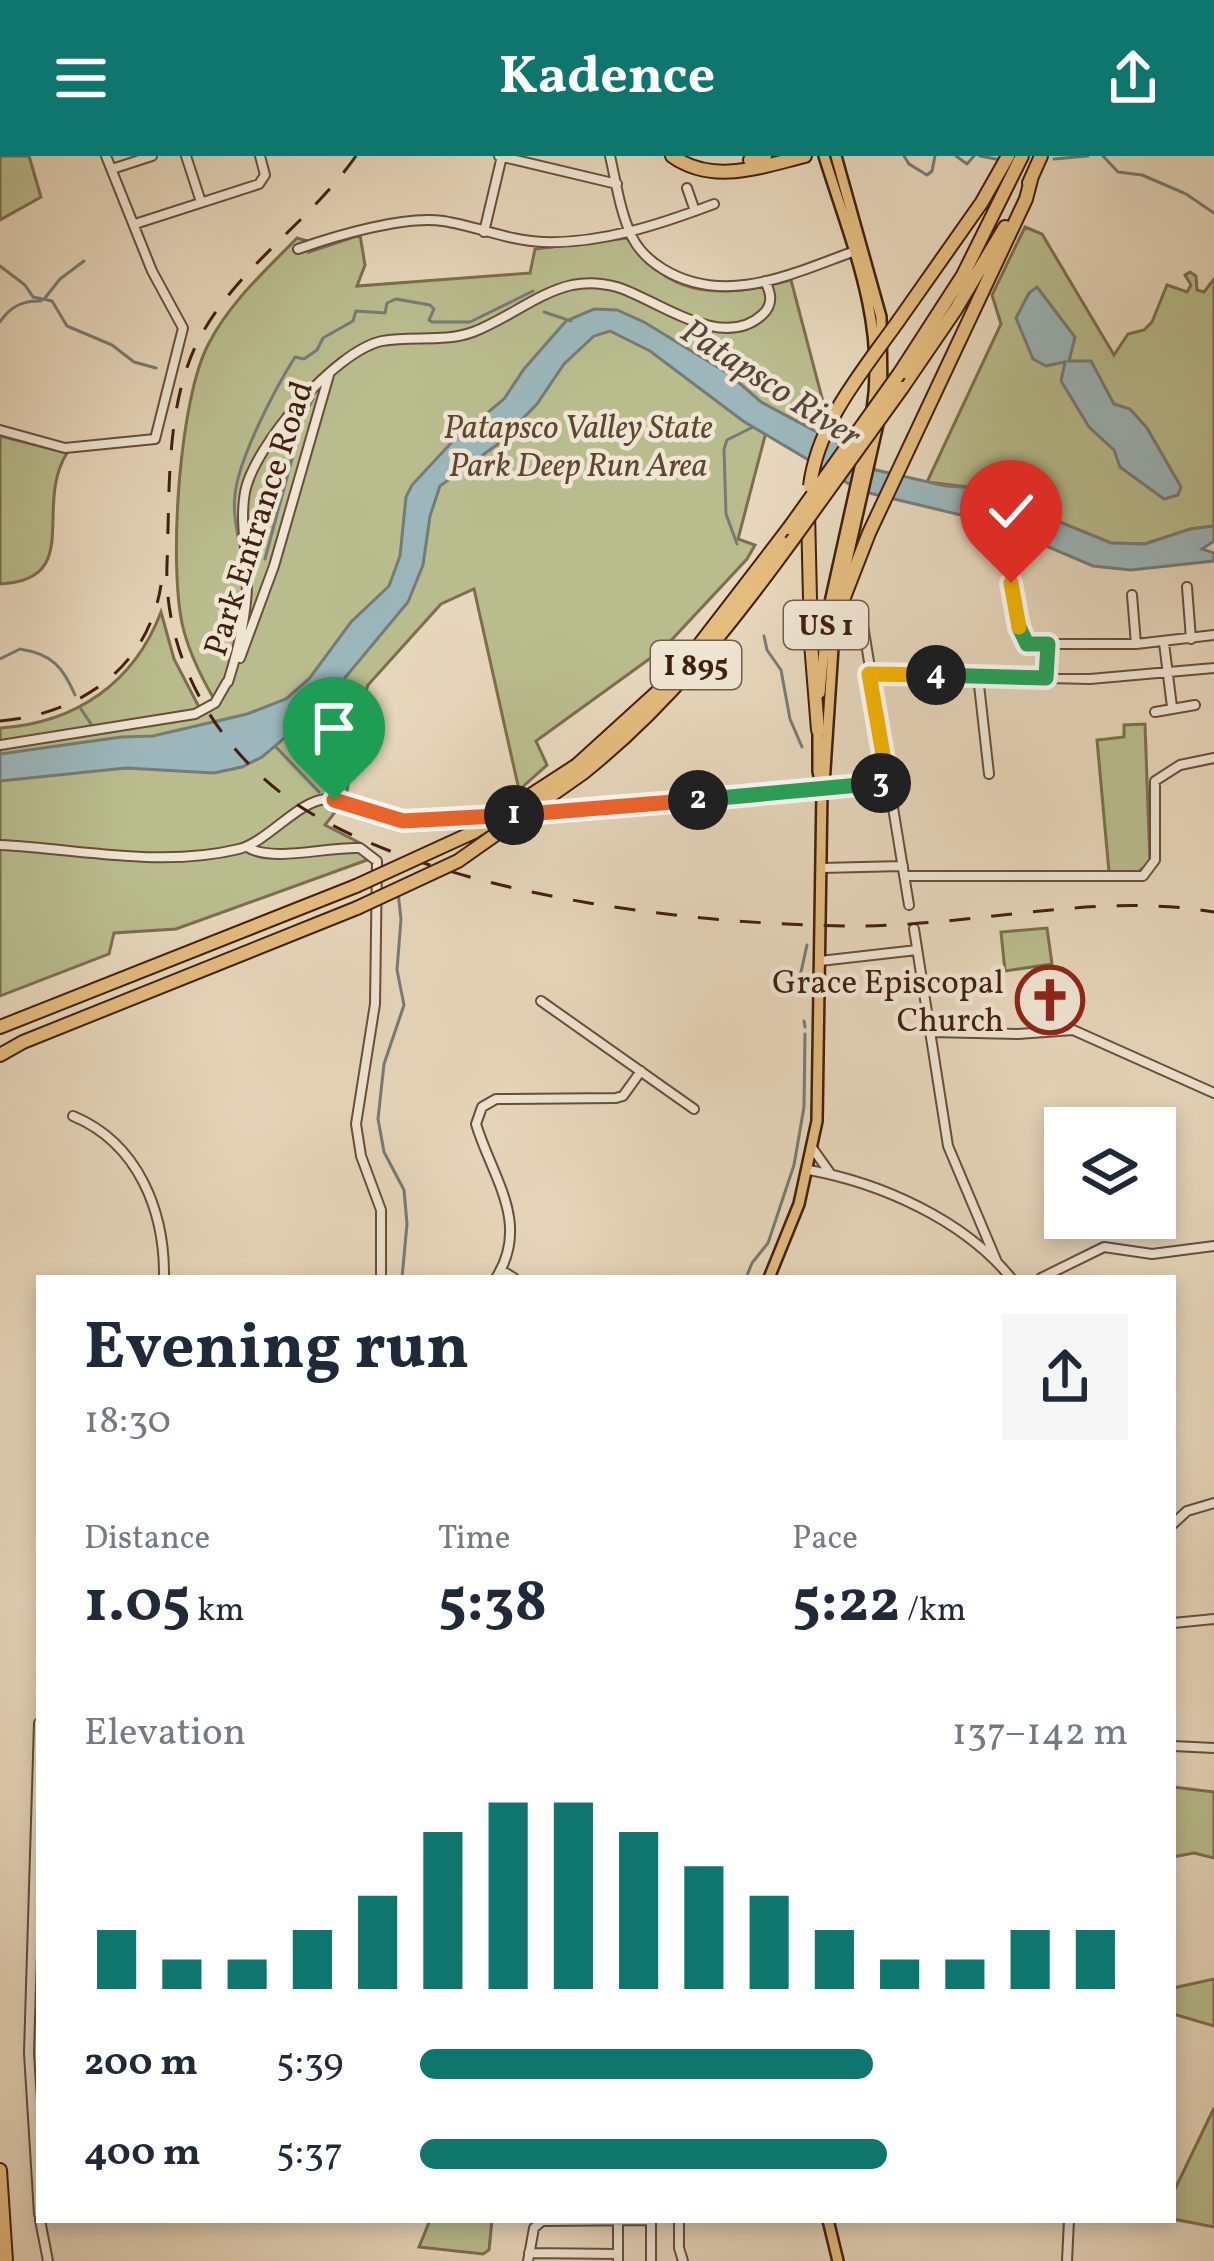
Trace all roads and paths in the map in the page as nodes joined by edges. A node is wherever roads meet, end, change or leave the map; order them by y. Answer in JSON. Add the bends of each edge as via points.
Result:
{"nodes":[{"id":1,"x":106,"y":156,"type":"edge"},
{"id":2,"x":152,"y":156,"type":"edge"},
{"id":3,"x":186,"y":156,"type":"edge"},
{"id":4,"x":260,"y":156,"type":"edge"},
{"id":5,"x":501,"y":156,"type":"edge"},
{"id":6,"x":610,"y":156,"type":"edge"},
{"id":7,"x":672,"y":156,"type":"edge"},
{"id":8,"x":685,"y":156,"type":"edge"},
{"id":9,"x":765,"y":156,"type":"edge"},
{"id":10,"x":805,"y":156,"type":"edge"},
{"id":11,"x":824,"y":156,"type":"edge"},
{"id":12,"x":836,"y":156,"type":"edge"},
{"id":13,"x":1008,"y":156,"type":"edge"},
{"id":14,"x":1022,"y":156,"type":"edge"},
{"id":15,"x":1041,"y":156,"type":"edge"},
{"id":16,"x":753,"y":158,"type":"edge"},
{"id":17,"x":112,"y":169,"type":"junction"},
{"id":18,"x":1032,"y":176,"type":"junction"},
{"id":19,"x":616,"y":184,"type":"junction"},
{"id":20,"x":687,"y":188,"type":"dead end"},
{"id":21,"x":201,"y":202,"type":"junction"},
{"id":22,"x":714,"y":204,"type":"dead end"},
{"id":23,"x":694,"y":212,"type":"junction"},
{"id":24,"x":135,"y":224,"type":"junction"},
{"id":25,"x":629,"y":231,"type":"junction"},
{"id":26,"x":484,"y":232,"type":"junction"},
{"id":27,"x":298,"y":248,"type":"dead end"},
{"id":28,"x":859,"y":250,"type":"junction"},
{"id":29,"x":765,"y":281,"type":"junction"},
{"id":30,"x":332,"y":369,"type":"junction"},
{"id":31,"x":901,"y":381,"type":"junction"},
{"id":32,"x":0,"y":430,"type":"edge"},
{"id":33,"x":856,"y":501,"type":"junction"},
{"id":34,"x":1011,"y":583,"type":"dead end"},
{"id":35,"x":1187,"y":587,"type":"dead end"},
{"id":36,"x":1132,"y":595,"type":"dead end"},
{"id":37,"x":861,"y":613,"type":"dead end"},
{"id":38,"x":834,"y":623,"type":"junction"},
{"id":39,"x":863,"y":635,"type":"junction"},
{"id":40,"x":1214,"y":635,"type":"edge"},
{"id":41,"x":1191,"y":639,"type":"junction"},
{"id":42,"x":1164,"y":643,"type":"junction"},
{"id":43,"x":1048,"y":644,"type":"junction"},
{"id":44,"x":1136,"y":644,"type":"junction"},
{"id":45,"x":1214,"y":668,"type":"edge"},
{"id":46,"x":1168,"y":673,"type":"junction"},
{"id":47,"x":869,"y":674,"type":"junction"},
{"id":48,"x":978,"y":676,"type":"junction"},
{"id":49,"x":1046,"y":678,"type":"junction"},
{"id":50,"x":228,"y":682,"type":"junction"},
{"id":51,"x":1195,"y":705,"type":"dead end"},
{"id":52,"x":1172,"y":707,"type":"junction"},
{"id":53,"x":1155,"y":712,"type":"dead end"},
{"id":54,"x":818,"y":730,"type":"junction"},
{"id":55,"x":0,"y":745,"type":"edge"},
{"id":56,"x":1214,"y":758,"type":"edge"},
{"id":57,"x":580,"y":769,"type":"junction"},
{"id":58,"x":988,"y":774,"type":"dead end"},
{"id":59,"x":888,"y":783,"type":"junction"},
{"id":60,"x":822,"y":790,"type":"junction"},
{"id":61,"x":0,"y":845,"type":"edge"},
{"id":62,"x":247,"y":848,"type":"junction"},
{"id":63,"x":821,"y":868,"type":"junction"},
{"id":64,"x":904,"y":871,"type":"junction"},
{"id":65,"x":909,"y":905,"type":"dead end"},
{"id":66,"x":914,"y":929,"type":"dead end"},
{"id":67,"x":917,"y":950,"type":"junction"},
{"id":68,"x":820,"y":961,"type":"junction"},
{"id":69,"x":541,"y":1000,"type":"dead end"},
{"id":70,"x":0,"y":1027,"type":"edge"},
{"id":71,"x":931,"y":1032,"type":"junction"},
{"id":72,"x":0,"y":1055,"type":"edge"},
{"id":73,"x":641,"y":1071,"type":"junction"},
{"id":74,"x":1214,"y":1093,"type":"edge"},
{"id":75,"x":694,"y":1108,"type":"dead end"},
{"id":76,"x":73,"y":1116,"type":"dead end"},
{"id":77,"x":813,"y":1149,"type":"junction"},
{"id":78,"x":809,"y":1170,"type":"junction"},
{"id":79,"x":831,"y":1174,"type":"junction"},
{"id":80,"x":1214,"y":1246,"type":"edge"},
{"id":81,"x":998,"y":1262,"type":"junction"},
{"id":82,"x":499,"y":1274,"type":"edge"},
{"id":83,"x":164,"y":1275,"type":"edge"},
{"id":84,"x":382,"y":1275,"type":"edge"},
{"id":85,"x":770,"y":1275,"type":"edge"},
{"id":86,"x":1009,"y":1275,"type":"edge"},
{"id":87,"x":1047,"y":1275,"type":"edge"},
{"id":88,"x":1214,"y":1503,"type":"edge"},
{"id":89,"x":1176,"y":1521,"type":"edge"},
{"id":90,"x":1214,"y":1619,"type":"edge"},
{"id":91,"x":1176,"y":1623,"type":"edge"},
{"id":92,"x":1176,"y":1746,"type":"edge"},
{"id":93,"x":1214,"y":1748,"type":"edge"},
{"id":94,"x":36,"y":1888,"type":"edge"},
{"id":95,"x":36,"y":2157,"type":"edge"},
{"id":96,"x":0,"y":2170,"type":"edge"},
{"id":97,"x":41,"y":2223,"type":"edge"},
{"id":98,"x":545,"y":2223,"type":"edge"},
{"id":99,"x":618,"y":2223,"type":"edge"},
{"id":100,"x":651,"y":2223,"type":"edge"},
{"id":101,"x":679,"y":2223,"type":"edge"},
{"id":102,"x":829,"y":2223,"type":"edge"},
{"id":103,"x":1069,"y":2223,"type":"edge"},
{"id":104,"x":528,"y":2257,"type":"edge"},
{"id":105,"x":618,"y":2258,"type":"edge"},
{"id":106,"x":6,"y":2261,"type":"edge"},
{"id":107,"x":48,"y":2261,"type":"edge"},
{"id":108,"x":651,"y":2261,"type":"edge"},
{"id":109,"x":683,"y":2261,"type":"edge"},
{"id":110,"x":838,"y":2261,"type":"edge"},
{"id":111,"x":1067,"y":2261,"type":"edge"}],
"edges":[{"from":1,"to":17,"type":"street"},
{"from":2,"to":17,"type":"street"},
{"from":3,"to":21,"type":"street"},
{"from":4,"to":21,"type":"street","via":[[264,180]]},
{"from":5,"to":19,"type":"street"},
{"from":5,"to":26,"type":"street"},
{"from":6,"to":19,"type":"street"},
{"from":7,"to":10,"type":"highway","via":[[714,173]]},
{"from":8,"to":16,"type":"highway","via":[[714,166]]},
{"from":9,"to":16,"type":"highway"},
{"from":11,"to":28,"type":"main road","number":"US 1"},
{"from":12,"to":28,"type":"main road","number":"US 1"},
{"from":13,"to":54,"type":"highway","bridge":true,"via":[[820,447],[810,486]]},
{"from":14,"to":31,"type":"highway","number":"I 895"},
{"from":15,"to":18,"type":"highway","number":"I 895"},
{"from":17,"to":24,"type":"street"},
{"from":18,"to":31,"type":"highway","number":"I 895","via":[[963,298]]},
{"from":18,"to":38,"type":"highway"},
{"from":19,"to":25,"type":"street"},
{"from":20,"to":23,"type":"street"},
{"from":21,"to":24,"type":"street"},
{"from":22,"to":23,"type":"street"},
{"from":23,"to":25,"type":"street"},
{"from":24,"to":32,"type":"street","via":[[182,328],[154,439],[65,448]]},
{"from":25,"to":26,"type":"street","via":[[542,242]]},
{"from":25,"to":29,"type":"street","via":[[650,260],[688,281],[717,289]]},
{"from":26,"to":27,"type":"street","via":[[426,221]]},
{"from":28,"to":29,"type":"street"},
{"from":28,"to":33,"type":"main road","number":"US 1","via":[[876,287],[884,343]]},
{"from":29,"to":30,"type":"street","name":"Park Entrance Road","via":[[768,307],[734,325],[698,323],[622,289],[578,284],[478,330],[383,341]]},
{"from":30,"to":50,"type":"street","name":"Park Entrance Road","via":[[265,594]]},
{"from":30,"to":50,"type":"street","name":"Park Entrance Road","via":[[249,477],[247,591]]},
{"from":31,"to":57,"type":"highway","number":"I 895","bridge":true,"via":[[688,674],[643,722]]},
{"from":33,"to":38,"type":"main road","number":"US 1"},
{"from":33,"to":54,"type":"main road","number":"US 1","via":[[824,635]]},
{"from":34,"to":43,"type":"street","via":[[1020,635],[1027,644]]},
{"from":35,"to":41,"type":"street"},
{"from":36,"to":44,"type":"street"},
{"from":37,"to":39,"type":"street"},
{"from":38,"to":39,"type":"street"},
{"from":38,"to":60,"type":"main road","number":"US 1"},
{"from":39,"to":47,"type":"street"},
{"from":40,"to":41,"type":"street"},
{"from":41,"to":42,"type":"street"},
{"from":42,"to":44,"type":"street"},
{"from":42,"to":46,"type":"street"},
{"from":43,"to":44,"type":"street"},
{"from":43,"to":49,"type":"street"},
{"from":45,"to":46,"type":"street"},
{"from":46,"to":49,"type":"street"},
{"from":46,"to":52,"type":"street"},
{"from":47,"to":48,"type":"street"},
{"from":47,"to":59,"type":"street"},
{"from":48,"to":49,"type":"street"},
{"from":48,"to":58,"type":"street"},
{"from":50,"to":55,"type":"street","name":"Park Entrance Road","via":[[195,714]]},
{"from":51,"to":52,"type":"street"},
{"from":52,"to":53,"type":"street"},
{"from":54,"to":60,"type":"main road","number":"US 1"},
{"from":56,"to":64,"type":"street","via":[[1180,765],[1155,782],[1155,860],[1143,876]]},
{"from":57,"to":70,"type":"highway","number":"I 895","bridge":true,"via":[[474,832],[356,886]]},
{"from":57,"to":72,"type":"highway","number":"I 895","bridge":true,"via":[[458,860]]},
{"from":59,"to":60,"type":"street"},
{"from":59,"to":64,"type":"street"},
{"from":60,"to":62,"type":"street","via":[[415,822],[323,799]]},
{"from":60,"to":63,"type":"main road","number":"US 1"},
{"from":61,"to":62,"type":"street","via":[[164,860]]},
{"from":62,"to":84,"type":"street","via":[[360,848],[377,861],[375,1004],[356,1124],[382,1210]]},
{"from":63,"to":64,"type":"street"},
{"from":63,"to":68,"type":"main road","number":"US 1"},
{"from":64,"to":65,"type":"street"},
{"from":66,"to":67,"type":"street"},
{"from":67,"to":68,"type":"street"},
{"from":67,"to":71,"type":"street"},
{"from":68,"to":77,"type":"main road","number":"US 1"},
{"from":69,"to":73,"type":"street"},
{"from":71,"to":74,"type":"street","via":[[1073,1030]]},
{"from":71,"to":81,"type":"street","via":[[952,1160]]},
{"from":73,"to":75,"type":"street"},
{"from":73,"to":82,"type":"street","via":[[616,1098],[502,1099],[482,1107],[476,1124],[511,1218]]},
{"from":76,"to":83,"type":"street","via":[[135,1165],[161,1231]]},
{"from":77,"to":78,"type":"main road","number":"US 1"},
{"from":77,"to":79,"type":"street"},
{"from":78,"to":79,"type":"street"},
{"from":78,"to":85,"type":"main road","number":"US 1"},
{"from":79,"to":81,"type":"street","via":[[892,1194]]},
{"from":80,"to":87,"type":"street","via":[[1152,1254],[1104,1247]]},
{"from":81,"to":86,"type":"street"},
{"from":88,"to":89,"type":"street"},
{"from":90,"to":91,"type":"street"},
{"from":92,"to":93,"type":"street"},
{"from":94,"to":95,"type":"street","via":[[29,2053]]},
{"from":96,"to":106,"type":"highway"},
{"from":97,"to":107,"type":"street"},
{"from":98,"to":104,"type":"street","via":[[537,2224]]},
{"from":99,"to":105,"type":"street"},
{"from":100,"to":108,"type":"street"},
{"from":101,"to":109,"type":"street"},
{"from":102,"to":110,"type":"main road"},
{"from":103,"to":111,"type":"street"},
{"from":104,"to":105,"type":"street"}]}
